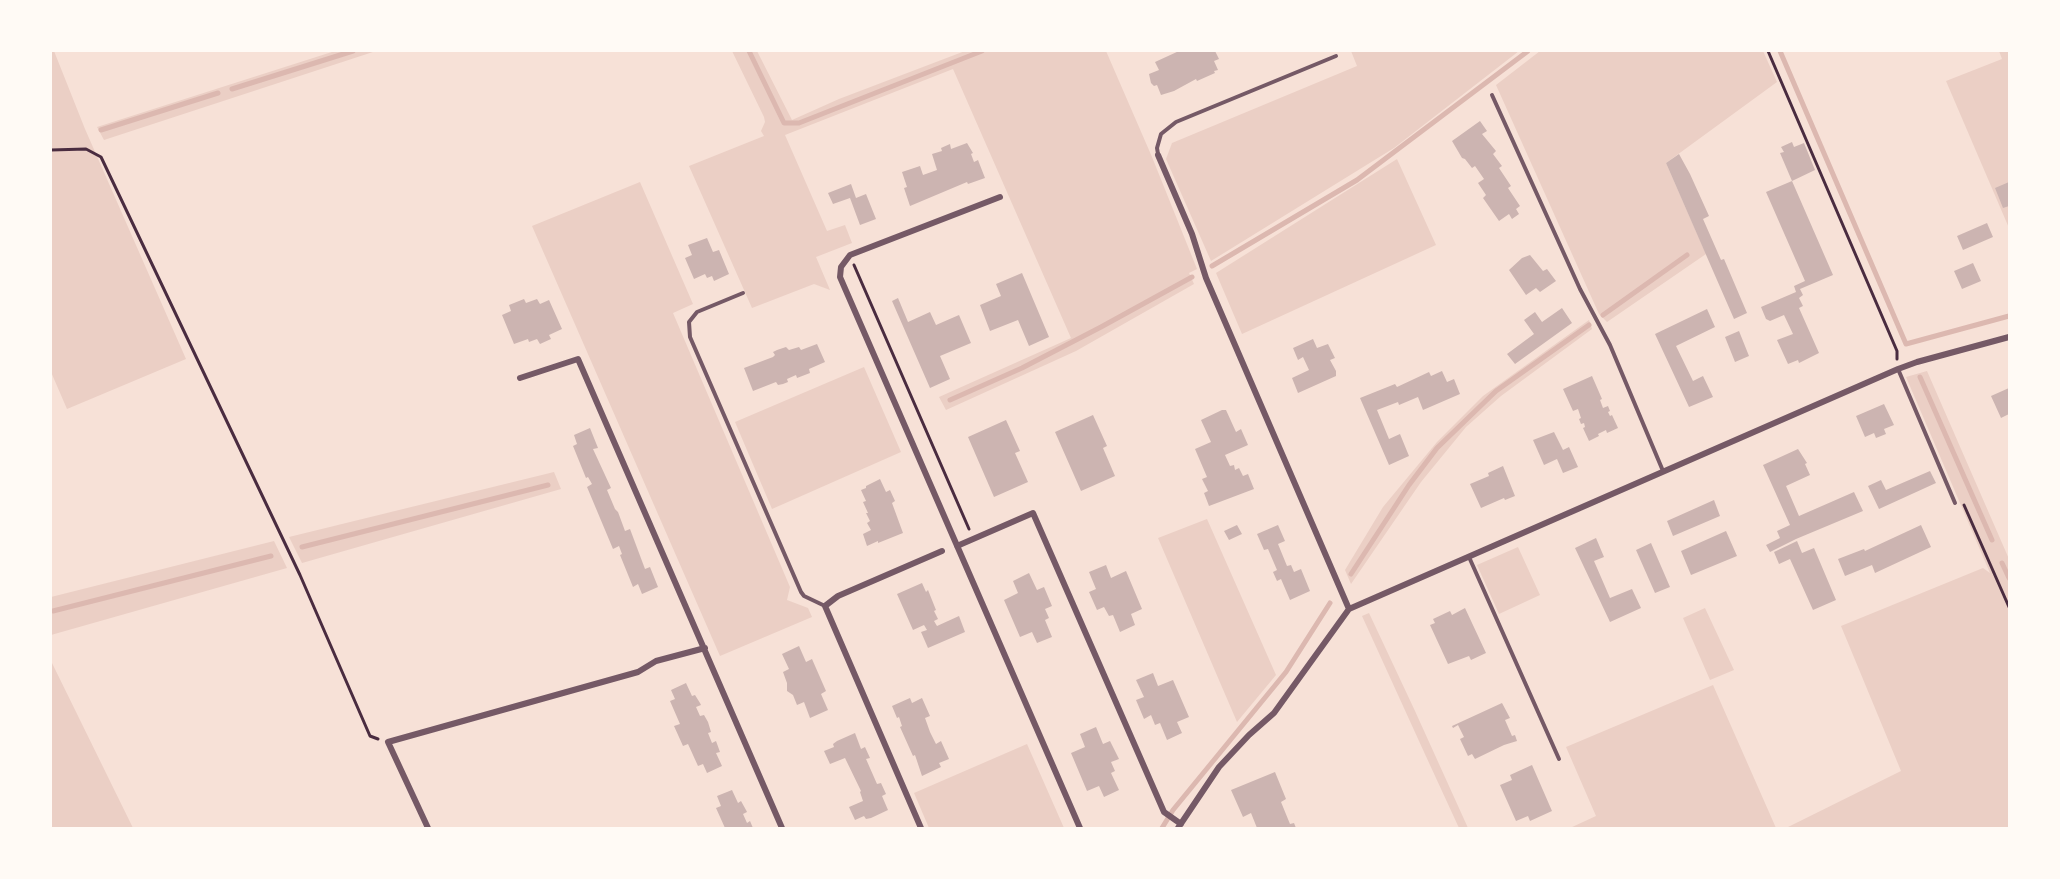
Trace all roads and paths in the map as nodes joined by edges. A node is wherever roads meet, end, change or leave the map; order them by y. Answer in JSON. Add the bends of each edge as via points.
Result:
{"nodes":[{"id":1,"x":1768,"y":51,"type":"edge"},
{"id":2,"x":1336,"y":56,"type":"dead end"},
{"id":3,"x":1492,"y":95,"type":"dead end"},
{"id":4,"x":51,"y":150,"type":"edge"},
{"id":5,"x":1158,"y":155,"type":"joint"},
{"id":6,"x":1000,"y":197,"type":"dead end"},
{"id":7,"x":858,"y":274,"type":"dead end"},
{"id":8,"x":743,"y":293,"type":"dead end"},
{"id":9,"x":2009,"y":337,"type":"edge"},
{"id":10,"x":1898,"y":369,"type":"junction"},
{"id":11,"x":520,"y":378,"type":"dead end"},
{"id":12,"x":1663,"y":471,"type":"junction"},
{"id":13,"x":1950,"y":493,"type":"junction"},
{"id":14,"x":1954,"y":503,"type":"dead end"},
{"id":15,"x":974,"y":538,"type":"junction"},
{"id":16,"x":957,"y":546,"type":"junction"},
{"id":17,"x":942,"y":551,"type":"dead end"},
{"id":18,"x":1469,"y":556,"type":"junction"},
{"id":19,"x":825,"y":606,"type":"junction"},
{"id":20,"x":2009,"y":607,"type":"edge"},
{"id":21,"x":1349,"y":609,"type":"junction"},
{"id":22,"x":705,"y":648,"type":"junction"},
{"id":23,"x":388,"y":742,"type":"junction"},
{"id":24,"x":1558,"y":759,"type":"dead end"},
{"id":25,"x":1178,"y":824,"type":"edge"},
{"id":26,"x":428,"y":828,"type":"edge"},
{"id":27,"x":782,"y":828,"type":"edge"},
{"id":28,"x":921,"y":828,"type":"edge"},
{"id":29,"x":1080,"y":828,"type":"edge"}],
"edges":[{"from":1,"to":10,"type":"path","via":[[1897,351]]},
{"from":2,"to":5,"type":"lane","via":[[1176,122],[1161,134]]},
{"from":3,"to":12,"type":"lane","via":[[1580,289],[1610,345]]},
{"from":4,"to":23,"type":"path","via":[[86,148],[101,157],[300,575],[370,736]]},
{"from":5,"to":21,"type":"street","via":[[1206,278]]},
{"from":6,"to":16,"type":"street","via":[[850,255],[841,267],[841,282]]},
{"from":7,"to":15,"type":"path"},
{"from":8,"to":19,"type":"lane","via":[[698,312],[689,322],[690,337],[801,592]]},
{"from":9,"to":10,"type":"street"},
{"from":10,"to":12,"type":"street"},
{"from":10,"to":13,"type":"lane"},
{"from":11,"to":22,"type":"street","via":[[578,359]]},
{"from":12,"to":18,"type":"street"},
{"from":13,"to":14,"type":"lane"},
{"from":13,"to":20,"type":"path","via":[[1962,499]]},
{"from":15,"to":16,"type":"street"},
{"from":15,"to":25,"type":"street","via":[[1033,513],[1164,812]]},
{"from":16,"to":29,"type":"street"},
{"from":17,"to":19,"type":"street"},
{"from":18,"to":21,"type":"street"},
{"from":18,"to":24,"type":"lane"},
{"from":19,"to":28,"type":"street"},
{"from":21,"to":25,"type":"street","via":[[1274,713],[1225,761]]},
{"from":22,"to":23,"type":"street","via":[[656,662],[638,672]]},
{"from":22,"to":27,"type":"street"},
{"from":23,"to":26,"type":"street"}]}
